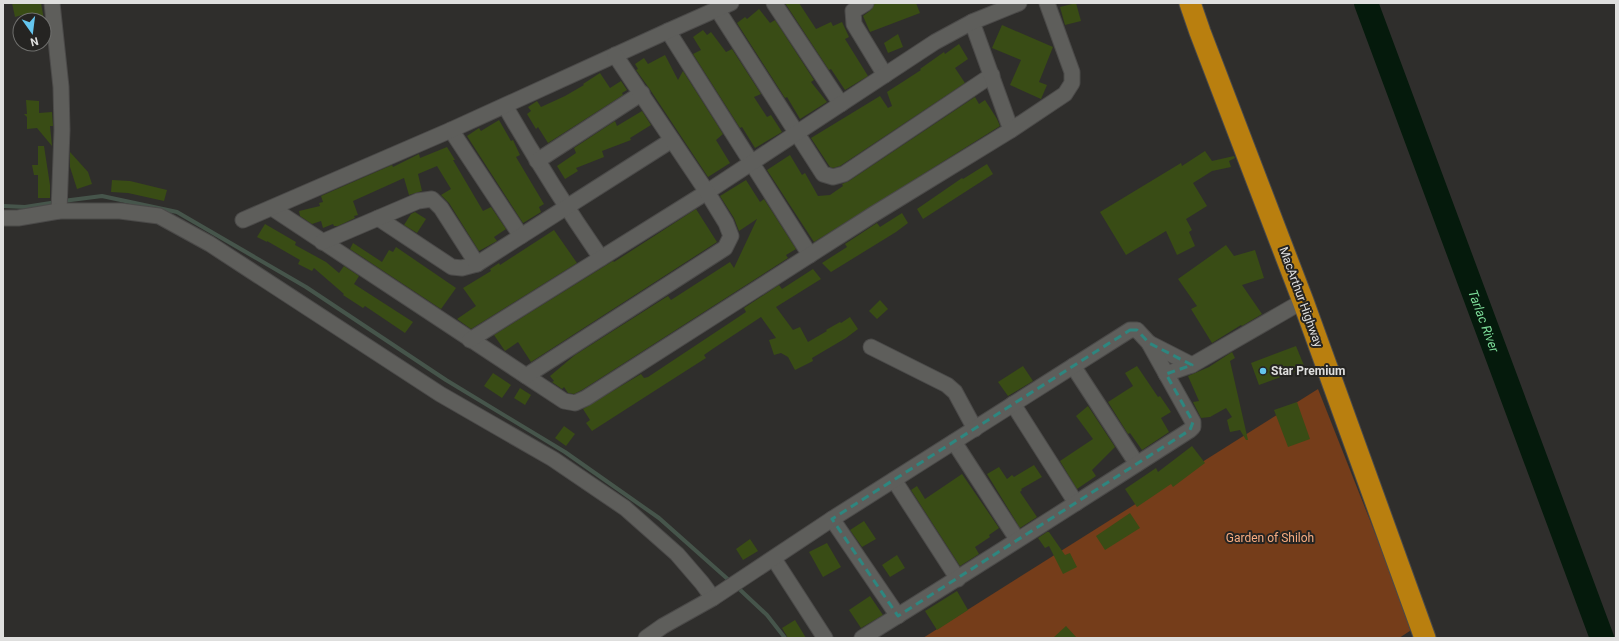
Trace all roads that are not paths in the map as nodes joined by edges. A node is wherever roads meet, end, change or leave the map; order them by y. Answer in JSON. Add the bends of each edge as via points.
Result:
{"nodes":[{"id":1,"x":52,"y":3,"type":"edge"},
{"id":2,"x":731,"y":3,"type":"edge"},
{"id":3,"x":774,"y":3,"type":"edge"},
{"id":4,"x":866,"y":3,"type":"edge"},
{"id":5,"x":1019,"y":3,"type":"edge"},
{"id":6,"x":1047,"y":3,"type":"edge"},
{"id":7,"x":1190,"y":3,"type":"edge"},
{"id":8,"x":717,"y":9,"type":"junction"},
{"id":9,"x":972,"y":22,"type":"junction"},
{"id":10,"x":668,"y":30,"type":"junction"},
{"id":11,"x":615,"y":55,"type":"junction"},
{"id":12,"x":885,"y":75,"type":"junction"},
{"id":13,"x":992,"y":75,"type":"junction"},
{"id":14,"x":642,"y":93,"type":"junction"},
{"id":15,"x":841,"y":104,"type":"junction"},
{"id":16,"x":505,"y":106,"type":"junction"},
{"id":17,"x":451,"y":130,"type":"junction"},
{"id":18,"x":1011,"y":130,"type":"junction"},
{"id":19,"x":796,"y":134,"type":"junction"},
{"id":20,"x":672,"y":140,"type":"junction"},
{"id":21,"x":537,"y":161,"type":"junction"},
{"id":22,"x":752,"y":163,"type":"junction"},
{"id":23,"x":707,"y":192,"type":"junction"},
{"id":24,"x":272,"y":208,"type":"junction"},
{"id":25,"x":566,"y":208,"type":"junction"},
{"id":26,"x":59,"y":211,"type":"junction"},
{"id":27,"x":3,"y":218,"type":"edge"},
{"id":28,"x":378,"y":218,"type":"junction"},
{"id":29,"x":243,"y":220,"type":"dead end"},
{"id":30,"x":521,"y":236,"type":"junction"},
{"id":31,"x":322,"y":242,"type":"junction"},
{"id":32,"x":810,"y":255,"type":"junction"},
{"id":33,"x":601,"y":258,"type":"junction"},
{"id":34,"x":477,"y":264,"type":"junction"},
{"id":35,"x":1303,"y":302,"type":"junction"},
{"id":36,"x":470,"y":340,"type":"junction"},
{"id":37,"x":1149,"y":343,"type":"junction"},
{"id":38,"x":871,"y":347,"type":"dead end"},
{"id":39,"x":1192,"y":365,"type":"junction"},
{"id":40,"x":1073,"y":366,"type":"junction"},
{"id":41,"x":1166,"y":374,"type":"junction"},
{"id":42,"x":526,"y":376,"type":"junction"},
{"id":43,"x":1013,"y":404,"type":"junction"},
{"id":44,"x":975,"y":429,"type":"junction"},
{"id":45,"x":954,"y":442,"type":"junction"},
{"id":46,"x":1137,"y":464,"type":"junction"},
{"id":47,"x":894,"y":480,"type":"junction"},
{"id":48,"x":1076,"y":503,"type":"junction"},
{"id":49,"x":832,"y":520,"type":"junction"},
{"id":50,"x":1017,"y":539,"type":"junction"},
{"id":51,"x":774,"y":559,"type":"junction"},
{"id":52,"x":958,"y":579,"type":"junction"},
{"id":53,"x":713,"y":598,"type":"junction"},
{"id":54,"x":898,"y":616,"type":"junction"},
{"id":55,"x":667,"y":632,"type":"edge"},
{"id":56,"x":646,"y":638,"type":"edge"},
{"id":57,"x":825,"y":638,"type":"edge"},
{"id":58,"x":862,"y":638,"type":"edge"},
{"id":59,"x":1425,"y":638,"type":"edge"}],
"edges":[{"from":1,"to":26,"type":"street","via":[[62,101]]},
{"from":2,"to":8,"type":"street"},
{"from":3,"to":15,"type":"street"},
{"from":4,"to":12,"type":"street","via":[[853,11],[854,24]]},
{"from":5,"to":9,"type":"street"},
{"from":6,"to":18,"type":"street","via":[[1072,72],[1072,83],[1065,94]]},
{"from":7,"to":35,"type":"highway","name":"MacArthur Highway"},
{"from":8,"to":10,"type":"street"},
{"from":8,"to":19,"type":"street"},
{"from":9,"to":12,"type":"street","via":[[935,42]]},
{"from":9,"to":13,"type":"street"},
{"from":10,"to":11,"type":"street"},
{"from":10,"to":22,"type":"street"},
{"from":11,"to":14,"type":"street"},
{"from":11,"to":16,"type":"street"},
{"from":12,"to":15,"type":"street"},
{"from":13,"to":18,"type":"street"},
{"from":13,"to":19,"type":"street","via":[[844,174],[833,177],[823,174]]},
{"from":14,"to":20,"type":"street"},
{"from":14,"to":21,"type":"street"},
{"from":15,"to":19,"type":"street"},
{"from":16,"to":17,"type":"street"},
{"from":16,"to":21,"type":"street"},
{"from":17,"to":24,"type":"street"},
{"from":17,"to":30,"type":"street"},
{"from":18,"to":32,"type":"street"},
{"from":19,"to":22,"type":"street"},
{"from":20,"to":23,"type":"street"},
{"from":20,"to":25,"type":"street"},
{"from":21,"to":25,"type":"street"},
{"from":22,"to":23,"type":"street"},
{"from":22,"to":32,"type":"street"},
{"from":23,"to":33,"type":"street"},
{"from":23,"to":42,"type":"street","via":[[732,236],[725,248]]},
{"from":24,"to":29,"type":"street"},
{"from":24,"to":31,"type":"street"},
{"from":25,"to":30,"type":"street"},
{"from":25,"to":33,"type":"street"},
{"from":26,"to":27,"type":"street"},
{"from":26,"to":53,"type":"street","via":[[120,211],[159,216],[210,244],[440,394],[553,459],[625,508],[677,554]]},
{"from":28,"to":31,"type":"street"},
{"from":28,"to":34,"type":"street","via":[[452,267],[462,268]]},
{"from":28,"to":34,"type":"street","via":[[418,201],[432,199],[441,208]]},
{"from":30,"to":34,"type":"street"},
{"from":31,"to":36,"type":"street"},
{"from":32,"to":42,"type":"street","via":[[575,403],[564,401]]},
{"from":33,"to":36,"type":"street"},
{"from":35,"to":39,"type":"street"},
{"from":35,"to":59,"type":"highway","name":"MacArthur Highway"},
{"from":36,"to":42,"type":"street"},
{"from":37,"to":39,"type":"street"},
{"from":37,"to":40,"type":"street","via":[[1137,330],[1130,330]]},
{"from":37,"to":41,"type":"street"},
{"from":38,"to":44,"type":"street","via":[[947,386],[954,392]]},
{"from":39,"to":41,"type":"street"},
{"from":40,"to":43,"type":"street"},
{"from":40,"to":46,"type":"street"},
{"from":41,"to":46,"type":"street","via":[[1193,422],[1193,427]]},
{"from":43,"to":44,"type":"street"},
{"from":43,"to":48,"type":"street"},
{"from":44,"to":45,"type":"street"},
{"from":45,"to":47,"type":"street"},
{"from":45,"to":50,"type":"street"},
{"from":46,"to":48,"type":"street"},
{"from":47,"to":49,"type":"street"},
{"from":47,"to":52,"type":"street"},
{"from":48,"to":50,"type":"street"},
{"from":49,"to":51,"type":"street"},
{"from":49,"to":54,"type":"street"},
{"from":50,"to":52,"type":"street"},
{"from":51,"to":53,"type":"street"},
{"from":51,"to":57,"type":"street"},
{"from":52,"to":54,"type":"street"},
{"from":53,"to":55,"type":"street"},
{"from":54,"to":58,"type":"street"},
{"from":55,"to":56,"type":"street"}]}
